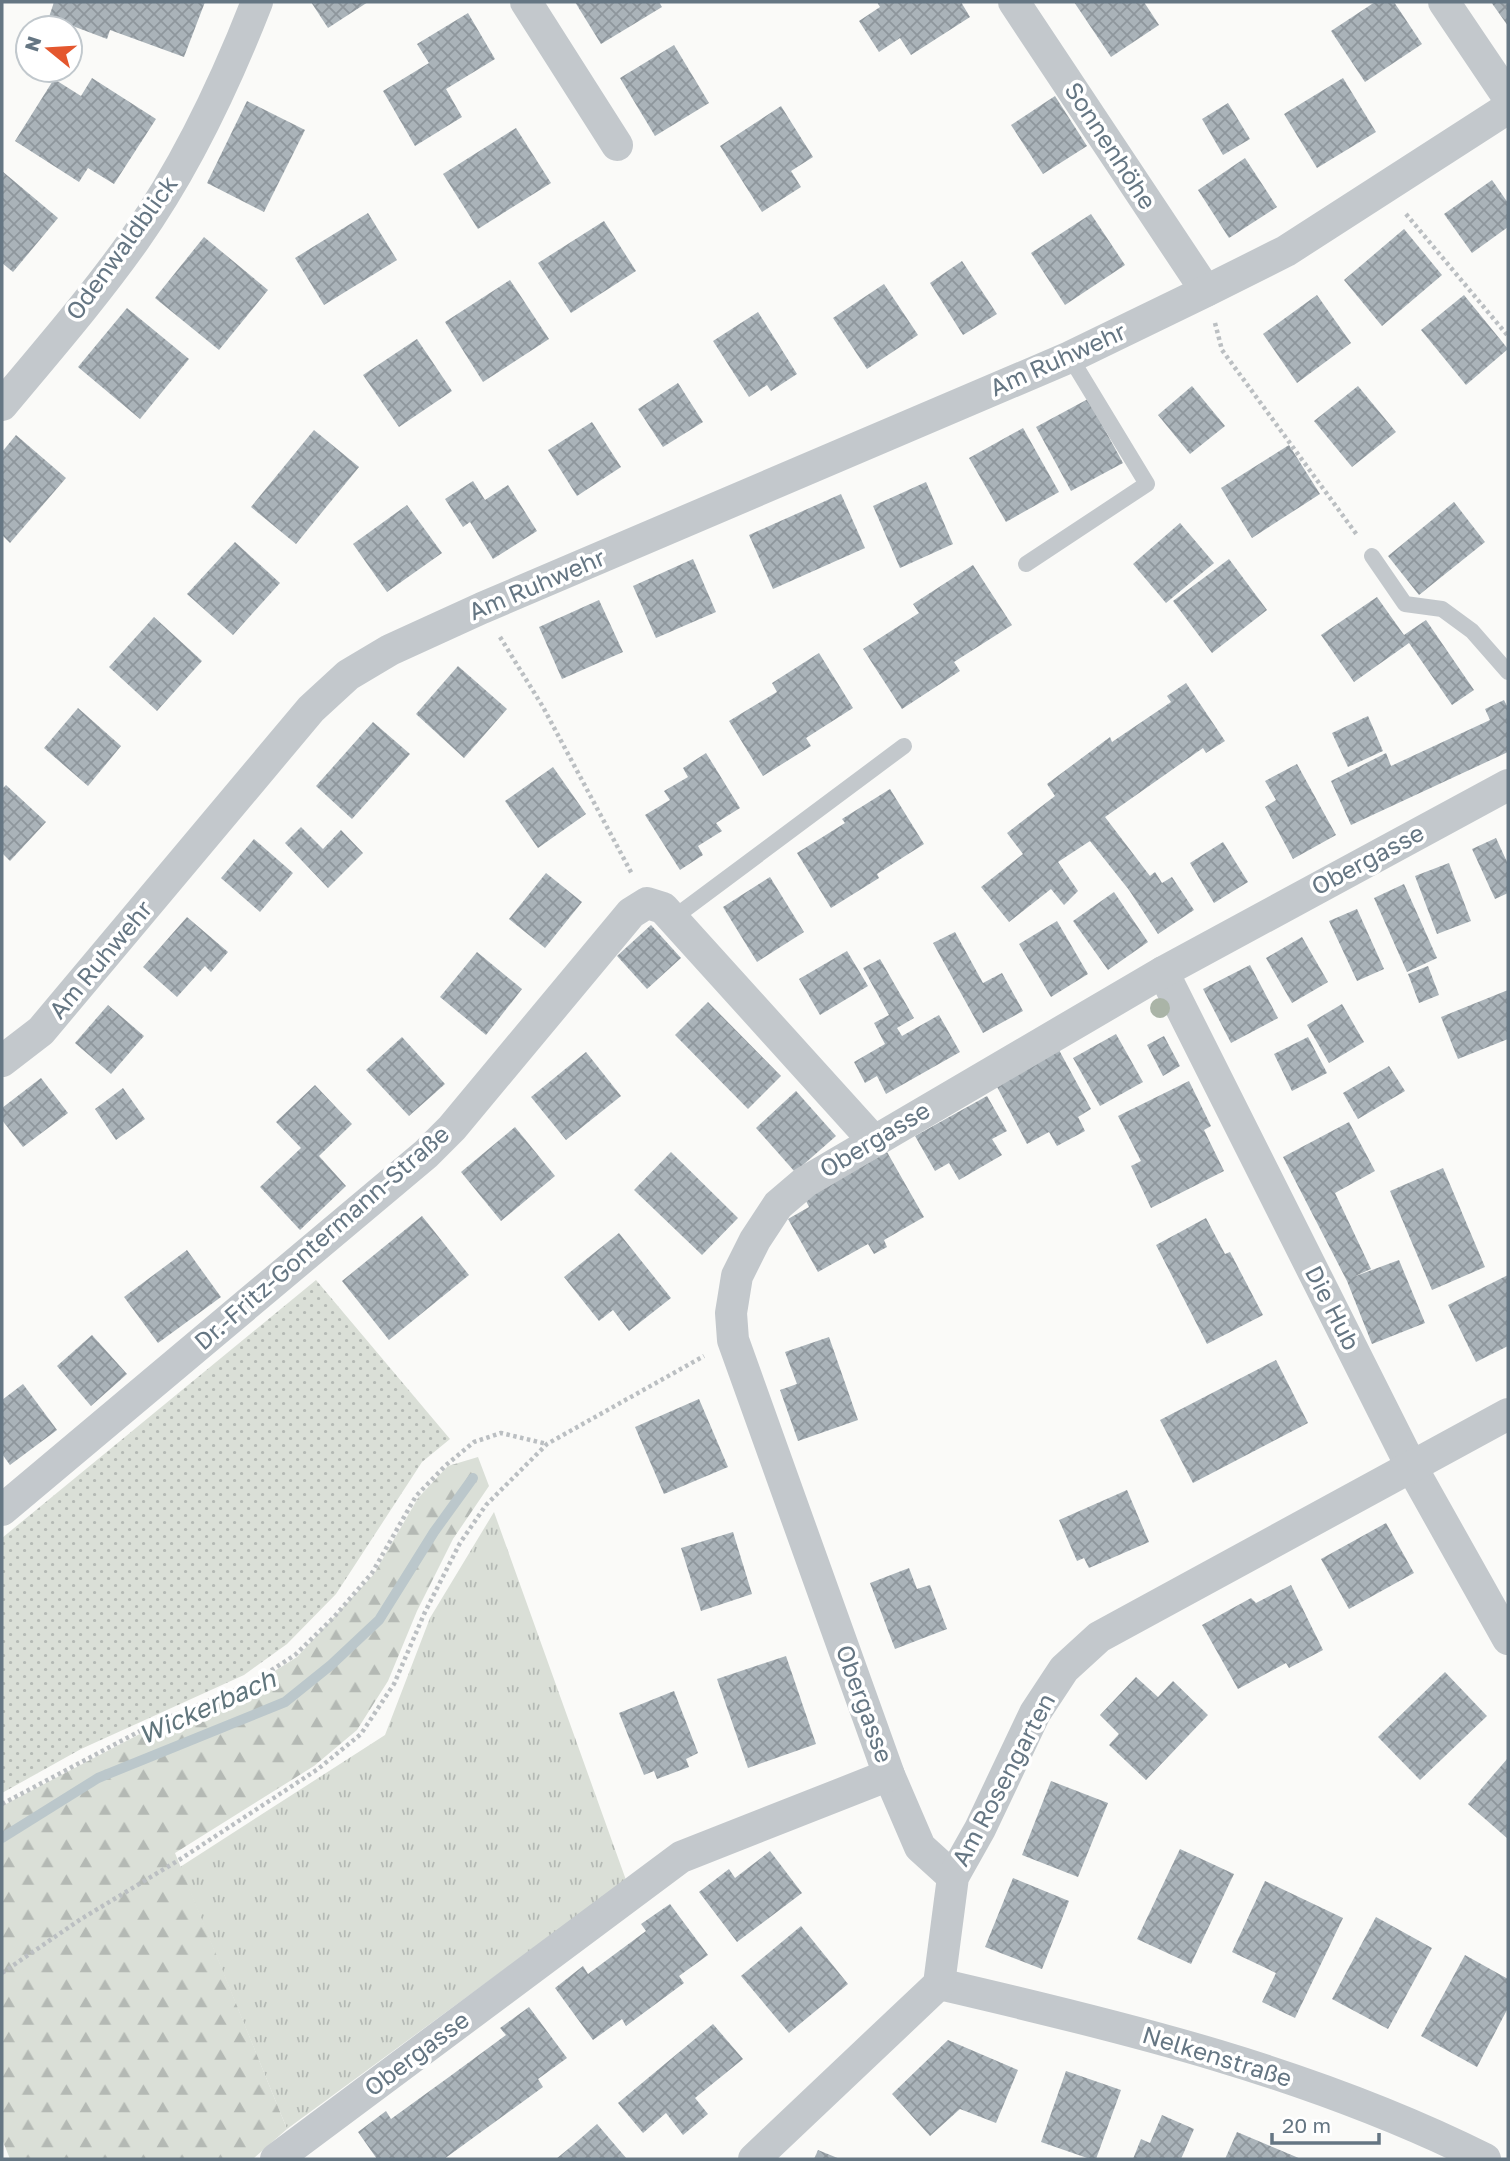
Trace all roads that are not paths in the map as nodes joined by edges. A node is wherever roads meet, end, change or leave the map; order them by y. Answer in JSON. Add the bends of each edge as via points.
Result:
{"nodes":[{"id":1,"x":257,"y":2,"type":"edge"},
{"id":2,"x":526,"y":2,"type":"edge"},
{"id":3,"x":1014,"y":2,"type":"edge"},
{"id":4,"x":1444,"y":2,"type":"edge"},
{"id":5,"x":1508,"y":97,"type":"edge"},
{"id":6,"x":1508,"y":108,"type":"edge"},
{"id":7,"x":617,"y":145,"type":"dead end"},
{"id":8,"x":1206,"y":291,"type":"junction"},
{"id":9,"x":1069,"y":358,"type":"junction"},
{"id":10,"x":2,"y":405,"type":"edge"},
{"id":11,"x":1372,"y":556,"type":"road end"},
{"id":12,"x":1026,"y":564,"type":"dead end"},
{"id":13,"x":1508,"y":672,"type":"edge"},
{"id":14,"x":904,"y":746,"type":"dead end"},
{"id":15,"x":1508,"y":785,"type":"edge"},
{"id":16,"x":659,"y":911,"type":"junction"},
{"id":17,"x":1163,"y":971,"type":"junction"},
{"id":18,"x":2,"y":1060,"type":"edge"},
{"id":19,"x":873,"y":1140,"type":"junction"},
{"id":20,"x":1508,"y":1414,"type":"edge"},
{"id":21,"x":1411,"y":1466,"type":"junction"},
{"id":22,"x":2,"y":1510,"type":"edge"},
{"id":23,"x":1508,"y":1639,"type":"edge"},
{"id":24,"x":889,"y":1775,"type":"junction"},
{"id":25,"x":953,"y":1877,"type":"junction"},
{"id":26,"x":939,"y":1984,"type":"junction"},
{"id":27,"x":276,"y":2159,"type":"edge"},
{"id":28,"x":754,"y":2159,"type":"edge"},
{"id":29,"x":1485,"y":2159,"type":"edge"}],
"edges":[{"from":1,"to":10,"type":"street","name":"Odenwaldblick","via":[[173,180],[135,239]]},
{"from":2,"to":7,"type":"street"},
{"from":3,"to":8,"type":"street","name":"Sonnenhöhe"},
{"from":4,"to":5,"type":"street"},
{"from":6,"to":8,"type":"street","name":"Am Ruhwehr","via":[[1286,251]]},
{"from":8,"to":9,"type":"street","name":"Am Ruhwehr"},
{"from":9,"to":12,"type":"lane","via":[[1147,484]]},
{"from":9,"to":18,"type":"street","name":"Am Ruhwehr","via":[[482,608],[390,649],[348,675],[312,709],[41,1031]]},
{"from":11,"to":13,"type":"lane","via":[[1405,604],[1442,609],[1472,631]]},
{"from":14,"to":16,"type":"lane"},
{"from":15,"to":17,"type":"street","name":"Obergasse"},
{"from":16,"to":19,"type":"street"},
{"from":16,"to":22,"type":"street","name":"Dr.-Fritz-Gontermann-Straße","via":[[631,913],[426,1154]]},
{"from":17,"to":19,"type":"street","name":"Obergasse"},
{"from":17,"to":21,"type":"street","name":"Die Hub"},
{"from":19,"to":24,"type":"street","name":"Obergasse","via":[[805,1182],[778,1205],[737,1276],[731,1313],[733,1340]]},
{"from":20,"to":21,"type":"street","name":"Am Rosengarten"},
{"from":21,"to":23,"type":"street","name":"Die Hub"},
{"from":21,"to":25,"type":"street","name":"Am Rosengarten","via":[[1099,1637],[1064,1669],[1035,1713]]},
{"from":24,"to":25,"type":"street","name":"Obergasse","via":[[920,1847]]},
{"from":24,"to":27,"type":"street","name":"Obergasse","via":[[681,1857]]},
{"from":25,"to":26,"type":"street","name":"Am Rosengarten"},
{"from":26,"to":28,"type":"street"},
{"from":26,"to":29,"type":"street","name":"Nelkenstraße","via":[[1207,2051],[1335,2094]]}]}
